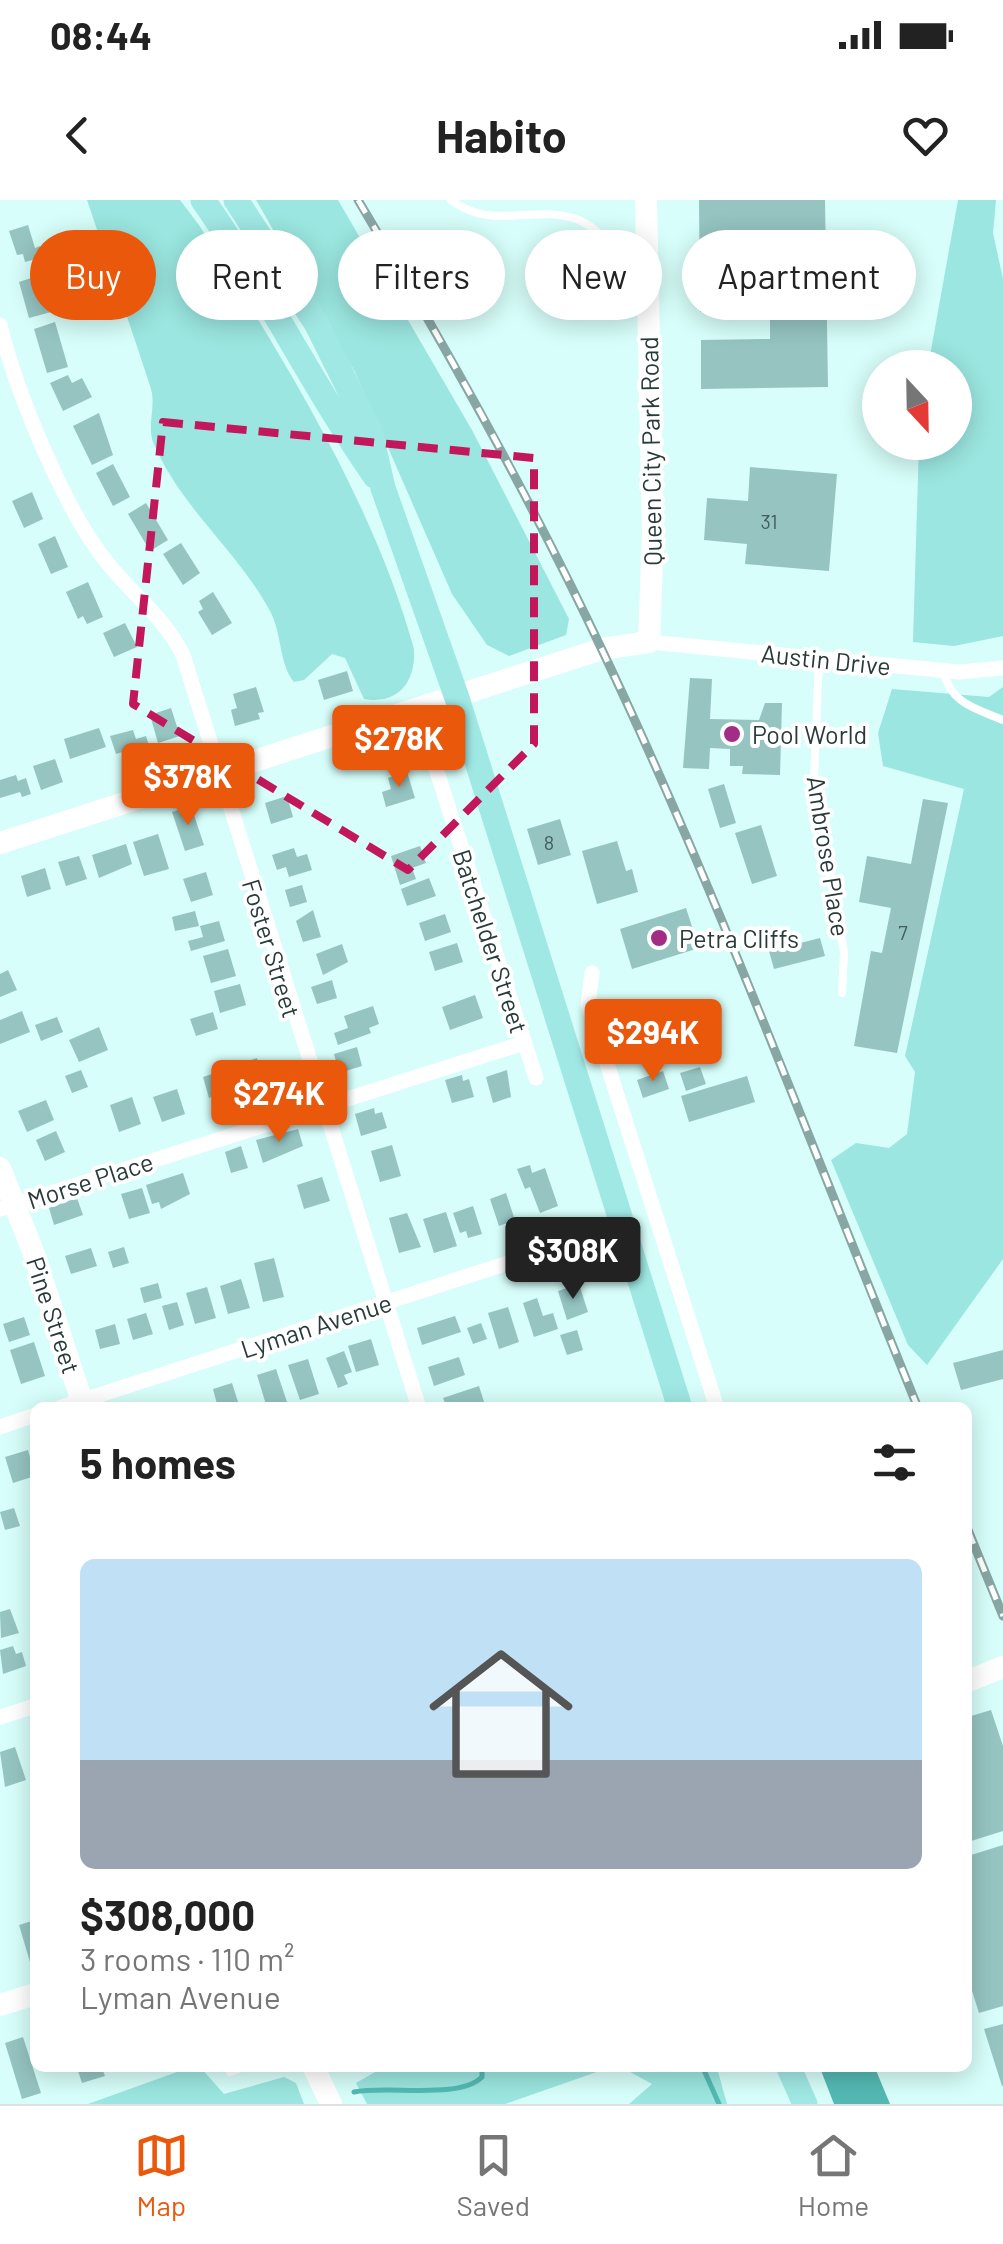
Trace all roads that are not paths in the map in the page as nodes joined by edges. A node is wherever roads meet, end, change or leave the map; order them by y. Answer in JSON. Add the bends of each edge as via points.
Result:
{"nodes":[{"id":1,"x":202,"y":200,"type":"edge"},
{"id":2,"x":236,"y":200,"type":"edge"},
{"id":3,"x":450,"y":200,"type":"edge"},
{"id":4,"x":646,"y":200,"type":"edge"},
{"id":5,"x":591,"y":230,"type":"edge"},
{"id":6,"x":646,"y":230,"type":"edge"},
{"id":7,"x":648,"y":320,"type":"edge"},
{"id":8,"x":0,"y":325,"type":"edge"},
{"id":9,"x":383,"y":488,"type":"junction"},
{"id":10,"x":649,"y":642,"type":"junction"},
{"id":11,"x":819,"y":658,"type":"junction"},
{"id":12,"x":1003,"y":668,"type":"edge"},
{"id":13,"x":943,"y":670,"type":"junction"},
{"id":14,"x":457,"y":698,"type":"junction"},
{"id":15,"x":1003,"y":720,"type":"edge"},
{"id":16,"x":429,"y":747,"type":"dead end"},
{"id":17,"x":218,"y":774,"type":"junction"},
{"id":18,"x":0,"y":843,"type":"edge"},
{"id":19,"x":592,"y":973,"type":"dead end"},
{"id":20,"x":842,"y":994,"type":"dead end"},
{"id":21,"x":524,"y":1043,"type":"junction"},
{"id":22,"x":536,"y":1078,"type":"dead end"},
{"id":23,"x":322,"y":1107,"type":"junction"},
{"id":24,"x":0,"y":1168,"type":"edge"},
{"id":25,"x":8,"y":1207,"type":"edge"},
{"id":26,"x":574,"y":1242,"type":"dead end"},
{"id":27,"x":385,"y":1304,"type":"junction"},
{"id":28,"x":82,"y":1402,"type":"edge"},
{"id":29,"x":89,"y":1402,"type":"edge"},
{"id":30,"x":417,"y":1402,"type":"edge"},
{"id":31,"x":678,"y":1402,"type":"edge"},
{"id":32,"x":715,"y":1402,"type":"edge"},
{"id":33,"x":30,"y":1418,"type":"edge"},
{"id":34,"x":0,"y":1427,"type":"edge"},
{"id":35,"x":1003,"y":1667,"type":"edge"},
{"id":36,"x":972,"y":1680,"type":"edge"},
{"id":37,"x":30,"y":1708,"type":"edge"},
{"id":38,"x":0,"y":1718,"type":"edge"},
{"id":39,"x":30,"y":1996,"type":"edge"},
{"id":40,"x":0,"y":2006,"type":"edge"},
{"id":41,"x":316,"y":2072,"type":"edge"},
{"id":42,"x":791,"y":2072,"type":"edge"},
{"id":43,"x":331,"y":2104,"type":"edge"},
{"id":44,"x":805,"y":2104,"type":"edge"}],
"edges":[{"from":1,"to":9,"type":"main road"},
{"from":2,"to":9,"type":"main road","via":[[338,364],[370,431]]},
{"from":3,"to":5,"type":"lane","via":[[470,214],[556,215]]},
{"from":4,"to":6,"type":"main road","name":"Queen City Park Road"},
{"from":7,"to":10,"type":"main road","name":"Queen City Park Road"},
{"from":8,"to":17,"type":"street","name":"Foster Street","via":[[18,388],[84,527],[104,559],[174,635]]},
{"from":9,"to":14,"type":"main road"},
{"from":10,"to":11,"type":"street","name":"Austin Drive"},
{"from":10,"to":14,"type":"main road","via":[[602,649]]},
{"from":11,"to":13,"type":"street","name":"Austin Drive"},
{"from":11,"to":20,"type":"lane","name":"Ambrose Place","via":[[814,781],[844,952]]},
{"from":12,"to":13,"type":"street","name":"Austin Drive"},
{"from":13,"to":15,"type":"lane","via":[[947,690],[961,703]]},
{"from":14,"to":17,"type":"main road"},
{"from":14,"to":31,"type":"main road"},
{"from":16,"to":21,"type":"street","name":"Batchelder Street"},
{"from":17,"to":18,"type":"main road"},
{"from":17,"to":23,"type":"street","name":"Foster Street"},
{"from":19,"to":32,"type":"street","via":[[588,1004]]},
{"from":21,"to":22,"type":"street","name":"Batchelder Street"},
{"from":21,"to":23,"type":"street","name":"Morse Place"},
{"from":23,"to":25,"type":"street","name":"Morse Place"},
{"from":23,"to":27,"type":"street","name":"Foster Street"},
{"from":24,"to":25,"type":"main road","name":"Pine Street"},
{"from":25,"to":28,"type":"main road","name":"Pine Street"},
{"from":26,"to":27,"type":"street","name":"Lyman Avenue"},
{"from":27,"to":29,"type":"street","name":"Lyman Avenue"},
{"from":27,"to":30,"type":"street","name":"Foster Street"},
{"from":33,"to":34,"type":"street"},
{"from":35,"to":36,"type":"main road"},
{"from":37,"to":38,"type":"street"},
{"from":39,"to":40,"type":"main road"},
{"from":41,"to":43,"type":"main road"},
{"from":42,"to":44,"type":"main road"}]}
